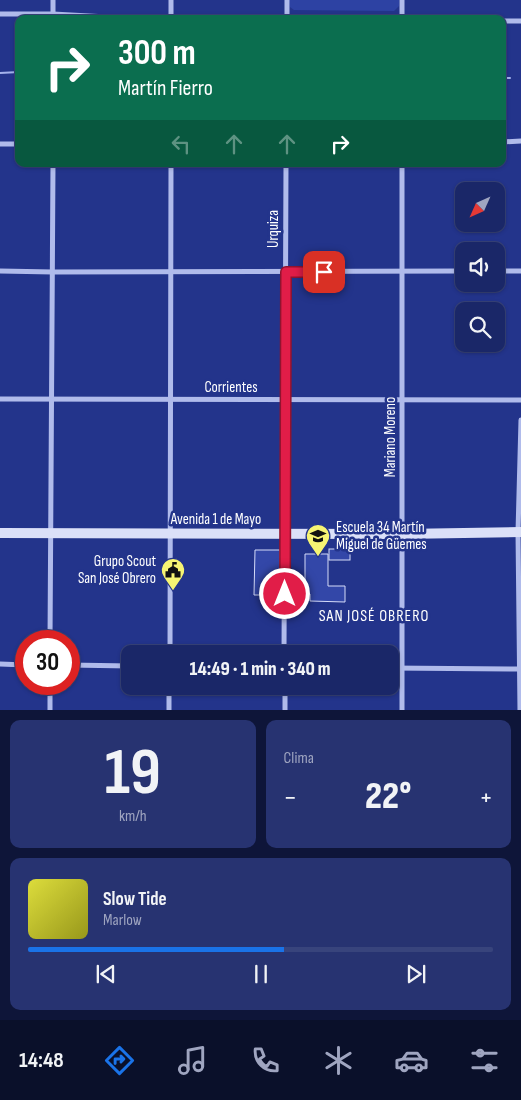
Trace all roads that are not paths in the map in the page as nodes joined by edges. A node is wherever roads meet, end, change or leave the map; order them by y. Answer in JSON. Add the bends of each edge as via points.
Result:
{"nodes":[{"id":1,"x":53,"y":0,"type":"edge"},
{"id":2,"x":171,"y":0,"type":"edge"},
{"id":3,"x":287,"y":0,"type":"edge"},
{"id":4,"x":402,"y":0,"type":"edge"},
{"id":5,"x":0,"y":14,"type":"edge"},
{"id":6,"x":26,"y":15,"type":"edge"},
{"id":7,"x":53,"y":15,"type":"edge"},
{"id":8,"x":171,"y":15,"type":"edge"},
{"id":9,"x":287,"y":15,"type":"edge"},
{"id":10,"x":402,"y":15,"type":"edge"},
{"id":11,"x":506,"y":21,"type":"edge"},
{"id":12,"x":521,"y":21,"type":"edge"},
{"id":13,"x":521,"y":141,"type":"edge"},
{"id":14,"x":506,"y":142,"type":"edge"},
{"id":15,"x":0,"y":144,"type":"edge"},
{"id":16,"x":15,"y":144,"type":"edge"},
{"id":17,"x":54,"y":167,"type":"edge"},
{"id":18,"x":171,"y":167,"type":"edge"},
{"id":19,"x":286,"y":167,"type":"edge"},
{"id":20,"x":402,"y":167,"type":"edge"},
{"id":21,"x":0,"y":271,"type":"edge"},
{"id":22,"x":521,"y":271,"type":"edge"},
{"id":23,"x":53,"y":272,"type":"junction"},
{"id":24,"x":171,"y":272,"type":"junction"},
{"id":25,"x":286,"y":272,"type":"junction"},
{"id":26,"x":402,"y":272,"type":"junction"},
{"id":27,"x":455,"y":272,"type":"edge"},
{"id":28,"x":505,"y":272,"type":"edge"},
{"id":29,"x":0,"y":399,"type":"edge"},
{"id":30,"x":52,"y":399,"type":"junction"},
{"id":31,"x":170,"y":399,"type":"junction"},
{"id":32,"x":285,"y":400,"type":"junction"},
{"id":33,"x":402,"y":400,"type":"junction"},
{"id":34,"x":521,"y":400,"type":"edge"},
{"id":35,"x":521,"y":420,"type":"edge"},
{"id":36,"x":519,"y":532,"type":"edge"},
{"id":37,"x":0,"y":533,"type":"edge"},
{"id":38,"x":51,"y":534,"type":"junction"},
{"id":39,"x":170,"y":534,"type":"junction"},
{"id":40,"x":285,"y":534,"type":"junction"},
{"id":41,"x":402,"y":534,"type":"junction"},
{"id":42,"x":50,"y":630,"type":"edge"},
{"id":43,"x":170,"y":645,"type":"edge"},
{"id":44,"x":284,"y":645,"type":"edge"},
{"id":45,"x":0,"y":664,"type":"edge"},
{"id":46,"x":15,"y":665,"type":"edge"},
{"id":47,"x":80,"y":665,"type":"edge"},
{"id":48,"x":121,"y":666,"type":"edge"},
{"id":49,"x":401,"y":668,"type":"junction"},
{"id":50,"x":521,"y":669,"type":"edge"},
{"id":51,"x":50,"y":695,"type":"edge"},
{"id":52,"x":170,"y":695,"type":"edge"},
{"id":53,"x":284,"y":695,"type":"edge"},
{"id":54,"x":50,"y":710,"type":"edge"},
{"id":55,"x":169,"y":710,"type":"edge"},
{"id":56,"x":285,"y":710,"type":"edge"},
{"id":57,"x":402,"y":710,"type":"edge"},
{"id":58,"x":520,"y":710,"type":"edge"}],
"edges":[{"from":1,"to":7,"type":"street"},
{"from":2,"to":8,"type":"street"},
{"from":3,"to":9,"type":"street"},
{"from":4,"to":10,"type":"street"},
{"from":5,"to":6,"type":"street"},
{"from":11,"to":12,"type":"street"},
{"from":13,"to":14,"type":"street"},
{"from":15,"to":16,"type":"street"},
{"from":17,"to":23,"type":"street"},
{"from":18,"to":24,"type":"street"},
{"from":19,"to":25,"type":"street","name":"Urquiza"},
{"from":20,"to":26,"type":"street","name":"Mariano Moreno"},
{"from":21,"to":23,"type":"street"},
{"from":22,"to":28,"type":"street"},
{"from":23,"to":24,"type":"street"},
{"from":23,"to":30,"type":"street"},
{"from":24,"to":25,"type":"street"},
{"from":24,"to":31,"type":"street"},
{"from":25,"to":26,"type":"street"},
{"from":25,"to":32,"type":"street","name":"Urquiza"},
{"from":26,"to":27,"type":"street"},
{"from":26,"to":33,"type":"street","name":"Mariano Moreno"},
{"from":29,"to":30,"type":"street","name":"Corrientes"},
{"from":30,"to":31,"type":"street","name":"Corrientes"},
{"from":30,"to":38,"type":"street"},
{"from":31,"to":32,"type":"street","name":"Corrientes"},
{"from":31,"to":39,"type":"street"},
{"from":32,"to":33,"type":"street","name":"Corrientes"},
{"from":32,"to":40,"type":"street","name":"Urquiza"},
{"from":33,"to":34,"type":"street","name":"Corrientes"},
{"from":33,"to":41,"type":"street","name":"Mariano Moreno"},
{"from":35,"to":36,"type":"street"},
{"from":36,"to":41,"type":"main road","name":"Avenida 1 de Mayo"},
{"from":36,"to":50,"type":"street"},
{"from":37,"to":38,"type":"main road","name":"Avenida 1 de Mayo"},
{"from":38,"to":39,"type":"main road","name":"Avenida 1 de Mayo"},
{"from":38,"to":42,"type":"street"},
{"from":39,"to":40,"type":"main road","name":"Avenida 1 de Mayo"},
{"from":39,"to":43,"type":"street"},
{"from":40,"to":41,"type":"main road","name":"Avenida 1 de Mayo"},
{"from":40,"to":44,"type":"street","name":"Urquiza"},
{"from":41,"to":49,"type":"street","name":"Mariano Moreno"},
{"from":45,"to":46,"type":"street"},
{"from":47,"to":48,"type":"street"},
{"from":49,"to":50,"type":"street"},
{"from":49,"to":57,"type":"street","name":"Mariano Moreno"},
{"from":50,"to":58,"type":"street"},
{"from":51,"to":54,"type":"street"},
{"from":52,"to":55,"type":"street"},
{"from":53,"to":56,"type":"street"}]}
